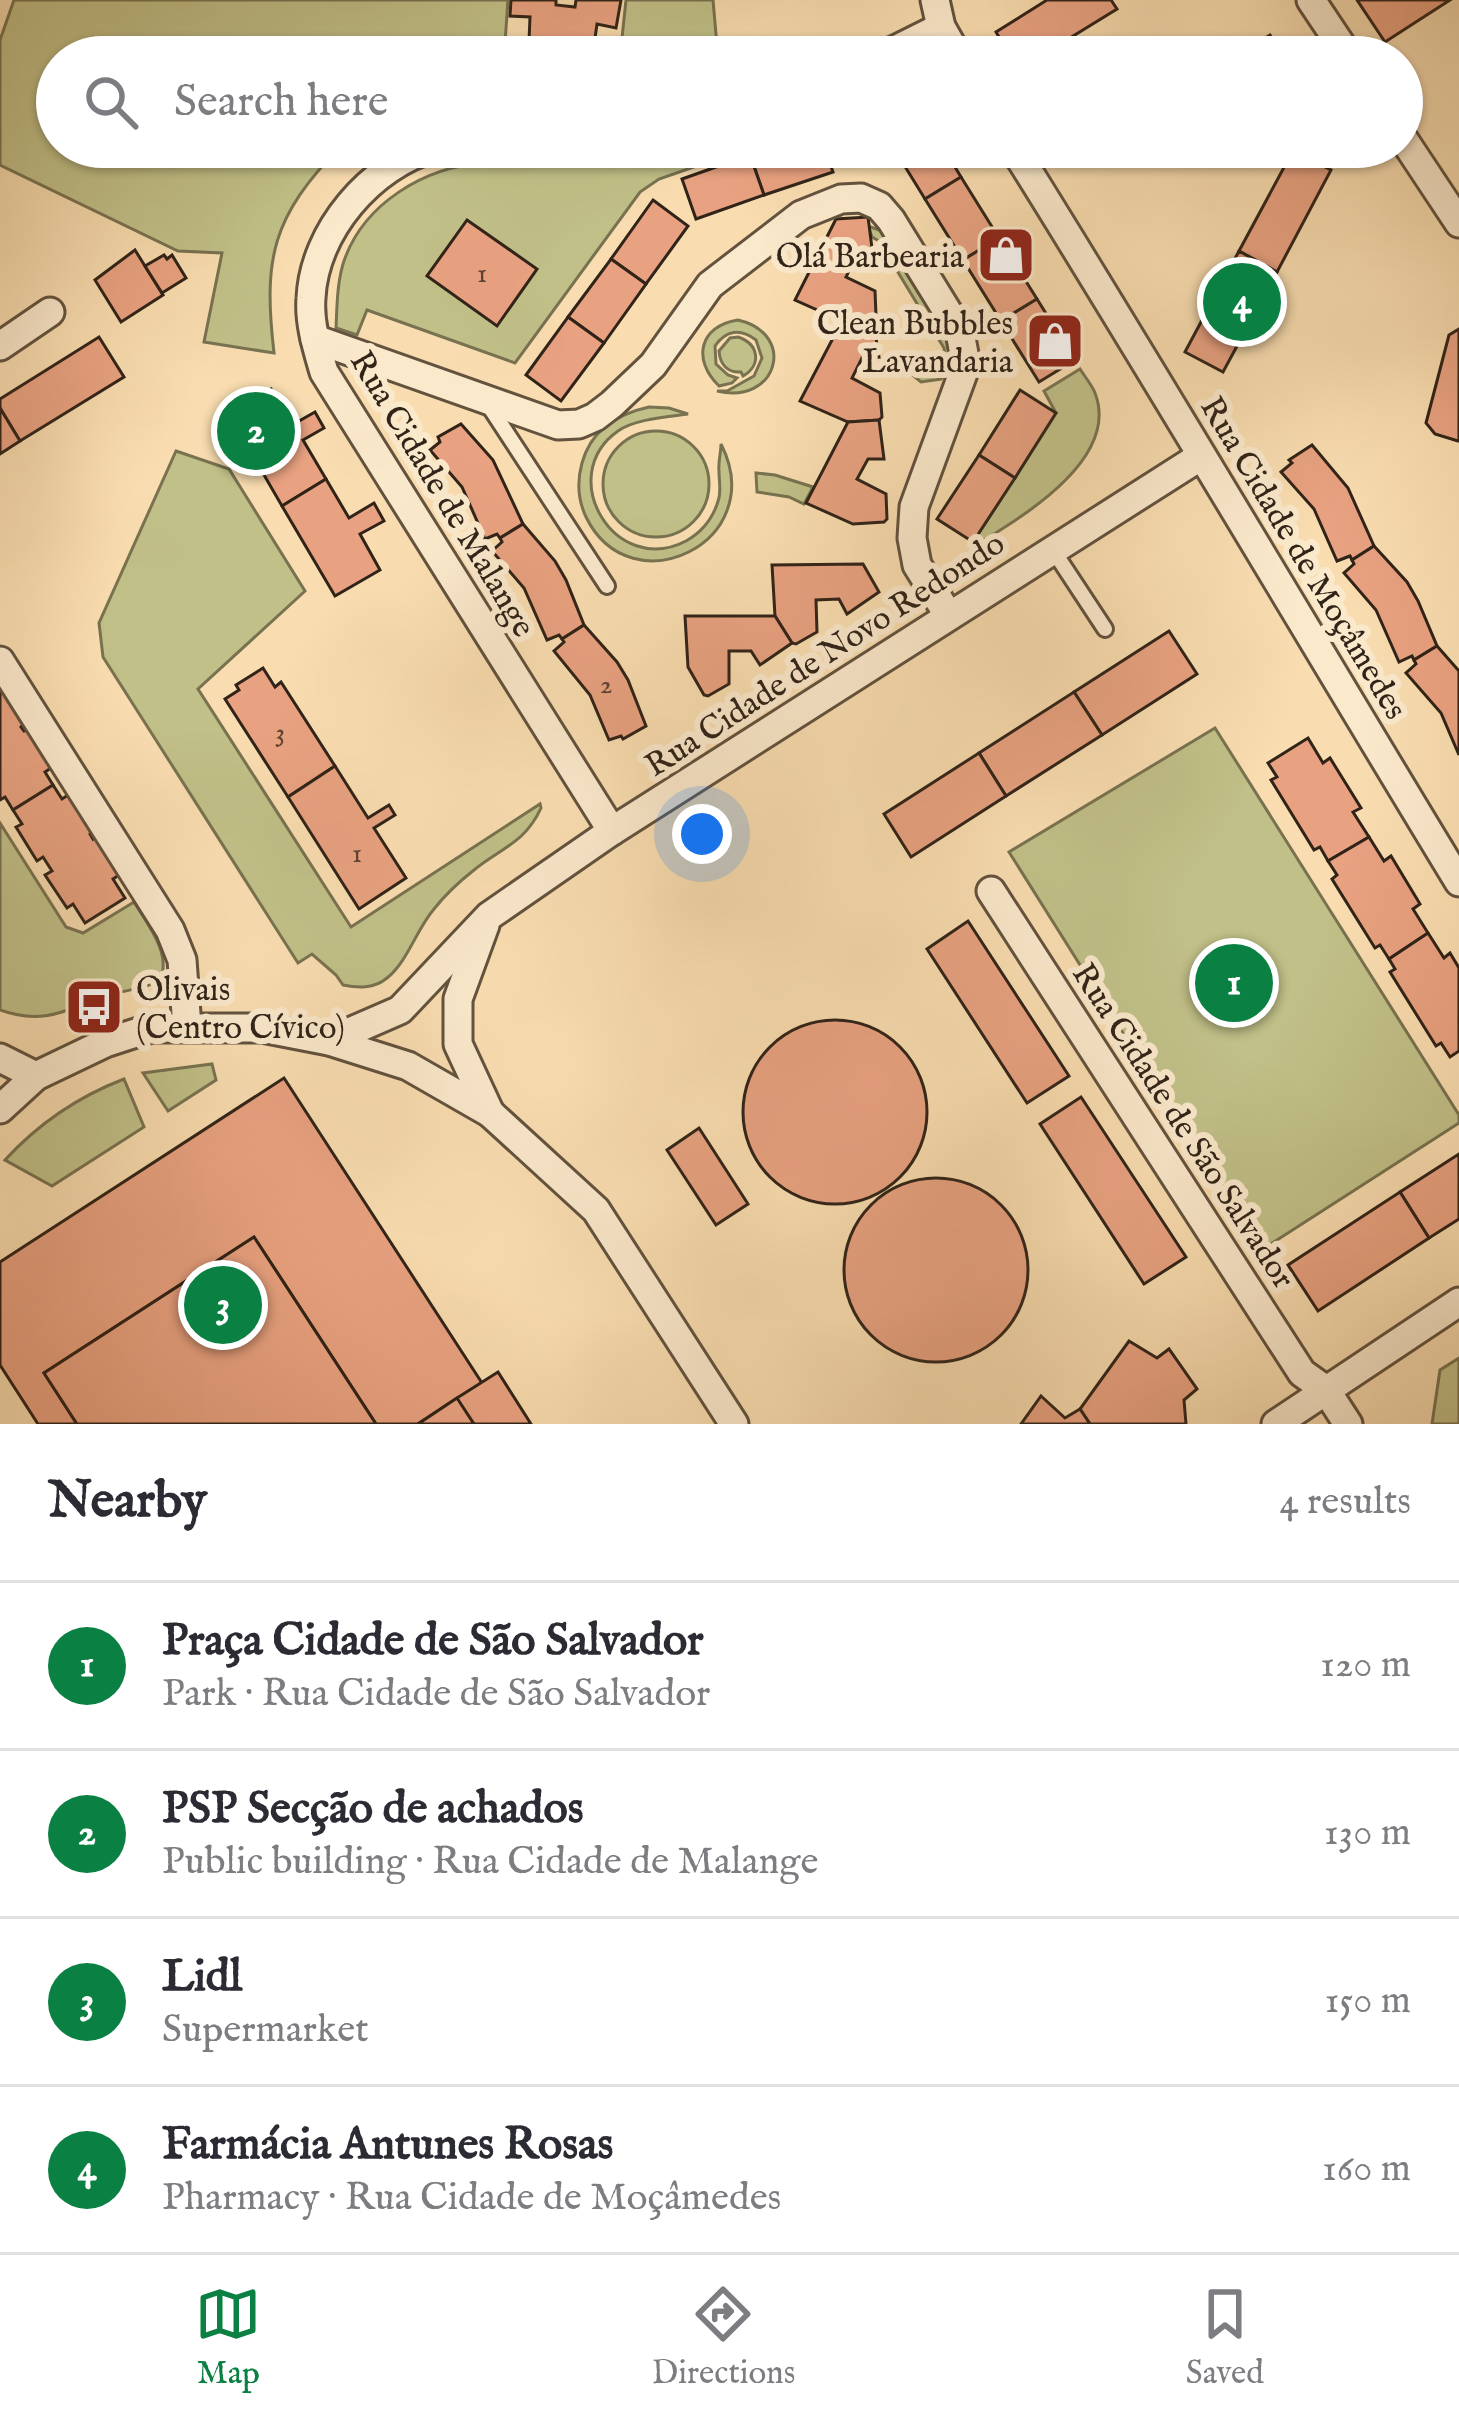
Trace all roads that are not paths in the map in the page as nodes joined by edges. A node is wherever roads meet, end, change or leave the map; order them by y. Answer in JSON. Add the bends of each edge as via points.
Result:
{"nodes":[{"id":1,"x":1312,"y":0,"type":"edge"},
{"id":2,"x":938,"y":14,"type":"edge"},
{"id":3,"x":911,"y":36,"type":"edge"},
{"id":4,"x":1335,"y":36,"type":"edge"},
{"id":5,"x":392,"y":168,"type":"edge"},
{"id":6,"x":1026,"y":168,"type":"edge"},
{"id":7,"x":1423,"y":168,"type":"edge"},
{"id":8,"x":1459,"y":223,"type":"edge"},
{"id":9,"x":50,"y":312,"type":"dead end"},
{"id":10,"x":314,"y":339,"type":"junction"},
{"id":11,"x":0,"y":346,"type":"edge"},
{"id":12,"x":484,"y":399,"type":"junction"},
{"id":13,"x":1201,"y":456,"type":"junction"},
{"id":14,"x":1053,"y":550,"type":"junction"},
{"id":15,"x":607,"y":586,"type":"dead end"},
{"id":16,"x":949,"y":616,"type":"junction"},
{"id":17,"x":1105,"y":629,"type":"dead end"},
{"id":18,"x":0,"y":661,"type":"edge"},
{"id":19,"x":612,"y":831,"type":"junction"},
{"id":20,"x":1459,"y":882,"type":"edge"},
{"id":21,"x":991,"y":891,"type":"dead end"},
{"id":22,"x":489,"y":916,"type":"junction"},
{"id":23,"x":187,"y":1027,"type":"junction"},
{"id":24,"x":329,"y":1040,"type":"junction"},
{"id":25,"x":0,"y":1058,"type":"edge"},
{"id":26,"x":36,"y":1076,"type":"junction"},
{"id":27,"x":0,"y":1108,"type":"edge"},
{"id":28,"x":490,"y":1113,"type":"junction"},
{"id":29,"x":1459,"y":1302,"type":"edge"},
{"id":30,"x":1326,"y":1390,"type":"junction"},
{"id":31,"x":734,"y":1424,"type":"edge"},
{"id":32,"x":1276,"y":1424,"type":"edge"},
{"id":33,"x":1348,"y":1424,"type":"edge"}],
"edges":[{"from":1,"to":4,"type":"street"},
{"from":2,"to":3,"type":"street"},
{"from":5,"to":10,"type":"street","name":"Rua Cidade de Malange","via":[[337,221],[320,256],[310,298]]},
{"from":6,"to":13,"type":"street","name":"Rua Cidade de Moçâmedes"},
{"from":7,"to":8,"type":"street"},
{"from":9,"to":11,"type":"street"},
{"from":10,"to":12,"type":"street"},
{"from":10,"to":19,"type":"street","name":"Rua Cidade de Malange","via":[[324,372]]},
{"from":12,"to":15,"type":"lane"},
{"from":12,"to":16,"type":"street","via":[[558,425],[595,417],[653,365],[710,285],[801,215],[860,197],[891,220],[960,332],[966,365],[914,507],[912,538],[916,565]]},
{"from":13,"to":14,"type":"street","name":"Rua Cidade de Novo Redondo"},
{"from":13,"to":20,"type":"street","name":"Rua Cidade de Moçâmedes"},
{"from":14,"to":16,"type":"street","name":"Rua Cidade de Novo Redondo"},
{"from":14,"to":17,"type":"lane"},
{"from":16,"to":19,"type":"street","name":"Rua Cidade de Novo Redondo"},
{"from":18,"to":23,"type":"street","via":[[170,929],[182,960]]},
{"from":19,"to":22,"type":"street","name":"Rua Cidade de Novo Redondo"},
{"from":21,"to":30,"type":"street","name":"Rua Cidade de São Salvador","via":[[1302,1373]]},
{"from":22,"to":24,"type":"street","name":"Rua Cidade de Novo Redondo","via":[[400,1010]]},
{"from":22,"to":28,"type":"street","via":[[458,999],[458,1044]]},
{"from":23,"to":24,"type":"street"},
{"from":23,"to":26,"type":"street","via":[[120,1038]]},
{"from":24,"to":28,"type":"street","via":[[408,1066]]},
{"from":25,"to":26,"type":"street"},
{"from":26,"to":27,"type":"street"},
{"from":28,"to":31,"type":"street","via":[[596,1210]]},
{"from":29,"to":30,"type":"street"},
{"from":30,"to":32,"type":"street"},
{"from":30,"to":33,"type":"street","name":"Rua Cidade de São Salvador"}]}
